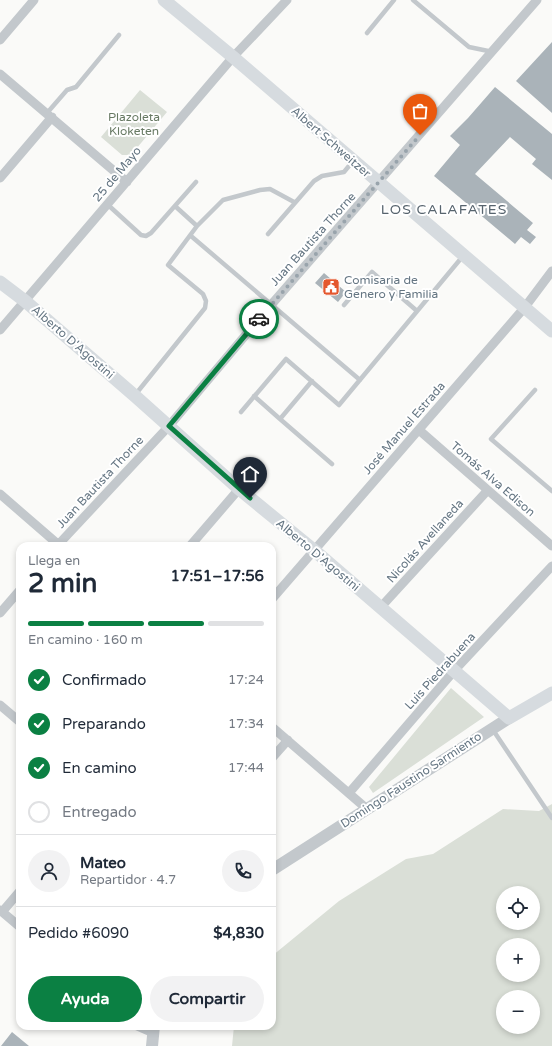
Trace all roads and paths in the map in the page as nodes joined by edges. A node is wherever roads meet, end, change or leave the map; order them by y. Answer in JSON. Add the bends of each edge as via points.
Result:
{"nodes":[{"id":1,"x":34,"y":0,"type":"edge"},
{"id":2,"x":164,"y":0,"type":"edge"},
{"id":3,"x":287,"y":0,"type":"edge"},
{"id":4,"x":394,"y":0,"type":"edge"},
{"id":5,"x":413,"y":0,"type":"edge"},
{"id":6,"x":537,"y":0,"type":"edge"},
{"id":7,"x":366,"y":33,"type":"dead end"},
{"id":8,"x":119,"y":36,"type":"dead end"},
{"id":9,"x":0,"y":40,"type":"edge"},
{"id":10,"x":493,"y":52,"type":"junction"},
{"id":11,"x":233,"y":57,"type":"junction"},
{"id":12,"x":0,"y":74,"type":"edge"},
{"id":13,"x":50,"y":115,"type":"junction"},
{"id":14,"x":353,"y":161,"type":"junction"},
{"id":15,"x":0,"y":178,"type":"edge"},
{"id":16,"x":127,"y":182,"type":"junction"},
{"id":17,"x":196,"y":182,"type":"dead end"},
{"id":18,"x":379,"y":183,"type":"junction"},
{"id":19,"x":294,"y":202,"type":"junction"},
{"id":20,"x":107,"y":204,"type":"junction"},
{"id":21,"x":175,"y":206,"type":"junction"},
{"id":22,"x":197,"y":226,"type":"junction"},
{"id":23,"x":268,"y":234,"type":"dead end"},
{"id":24,"x":191,"y":236,"type":"junction"},
{"id":25,"x":464,"y":255,"type":"junction"},
{"id":26,"x":552,"y":271,"type":"edge"},
{"id":27,"x":0,"y":282,"type":"edge"},
{"id":28,"x":25,"y":301,"type":"junction"},
{"id":29,"x":271,"y":305,"type":"junction"},
{"id":30,"x":344,"y":305,"type":"dead end"},
{"id":31,"x":525,"y":307,"type":"junction"},
{"id":32,"x":417,"y":311,"type":"junction"},
{"id":33,"x":0,"y":330,"type":"edge"},
{"id":34,"x":552,"y":331,"type":"edge"},
{"id":35,"x":360,"y":380,"type":"junction"},
{"id":36,"x":312,"y":381,"type":"junction"},
{"id":37,"x":535,"y":390,"type":"dead end"},
{"id":38,"x":135,"y":396,"type":"junction"},
{"id":39,"x":254,"y":396,"type":"junction"},
{"id":40,"x":241,"y":412,"type":"dead end"},
{"id":41,"x":280,"y":419,"type":"junction"},
{"id":42,"x":169,"y":426,"type":"junction"},
{"id":43,"x":419,"y":430,"type":"junction"},
{"id":44,"x":332,"y":464,"type":"dead end"},
{"id":45,"x":239,"y":489,"type":"junction"},
{"id":46,"x":487,"y":491,"type":"junction"},
{"id":47,"x":552,"y":491,"type":"edge"},
{"id":48,"x":0,"y":494,"type":"edge"},
{"id":49,"x":54,"y":542,"type":"edge"},
{"id":50,"x":63,"y":542,"type":"edge"},
{"id":51,"x":193,"y":542,"type":"edge"},
{"id":52,"x":552,"y":546,"type":"edge"},
{"id":53,"x":314,"y":551,"type":"junction"},
{"id":54,"x":552,"y":566,"type":"edge"},
{"id":55,"x":276,"y":594,"type":"edge"},
{"id":56,"x":16,"y":595,"type":"edge"},
{"id":57,"x":380,"y":608,"type":"junction"},
{"id":58,"x":0,"y":613,"type":"edge"},
{"id":59,"x":454,"y":671,"type":"junction"},
{"id":60,"x":552,"y":692,"type":"edge"},
{"id":61,"x":0,"y":705,"type":"edge"},
{"id":62,"x":509,"y":718,"type":"junction"},
{"id":63,"x":16,"y":719,"type":"edge"},
{"id":64,"x":492,"y":728,"type":"junction"},
{"id":65,"x":276,"y":730,"type":"edge"},
{"id":66,"x":288,"y":740,"type":"junction"},
{"id":67,"x":276,"y":754,"type":"edge"},
{"id":68,"x":350,"y":793,"type":"junction"},
{"id":69,"x":367,"y":809,"type":"junction"},
{"id":70,"x":552,"y":818,"type":"edge"},
{"id":71,"x":276,"y":867,"type":"edge"},
{"id":72,"x":16,"y":895,"type":"edge"},
{"id":73,"x":1,"y":912,"type":"edge"},
{"id":74,"x":16,"y":924,"type":"edge"},
{"id":75,"x":154,"y":1030,"type":"edge"},
{"id":76,"x":152,"y":1046,"type":"edge"}],
"edges":[{"from":1,"to":9,"type":"street"},
{"from":2,"to":11,"type":"main road","name":"Albert Schweitzer"},
{"from":3,"to":11,"type":"street","name":"25 de Mayo"},
{"from":4,"to":7,"type":"lane"},
{"from":5,"to":10,"type":"lane","via":[[469,47]]},
{"from":6,"to":10,"type":"street","name":"Juan Bautista Thorne"},
{"from":8,"to":13,"type":"lane","via":[[76,87],[67,90]]},
{"from":10,"to":18,"type":"street","name":"Juan Bautista Thorne"},
{"from":11,"to":14,"type":"main road","name":"Albert Schweitzer"},
{"from":11,"to":16,"type":"street","name":"25 de Mayo"},
{"from":12,"to":13,"type":"street"},
{"from":13,"to":15,"type":"street"},
{"from":13,"to":16,"type":"street"},
{"from":14,"to":18,"type":"main road","name":"Albert Schweitzer"},
{"from":14,"to":19,"type":"lane","via":[[344,172],[322,176],[314,181]]},
{"from":16,"to":20,"type":"street","name":"25 de Mayo"},
{"from":17,"to":21,"type":"lane"},
{"from":18,"to":25,"type":"main road","name":"Albert Schweitzer"},
{"from":18,"to":29,"type":"street","name":"Juan Bautista Thorne"},
{"from":19,"to":22,"type":"lane","via":[[270,189],[230,197],[223,200]]},
{"from":19,"to":23,"type":"lane"},
{"from":20,"to":21,"type":"lane","via":[[141,235],[146,236]]},
{"from":20,"to":28,"type":"street","name":"25 de Mayo"},
{"from":21,"to":22,"type":"lane"},
{"from":22,"to":24,"type":"lane"},
{"from":24,"to":29,"type":"lane"},
{"from":24,"to":38,"type":"lane","via":[[168,265],[203,294],[206,300],[205,308]]},
{"from":25,"to":31,"type":"main road","name":"Albert Schweitzer"},
{"from":25,"to":32,"type":"lane"},
{"from":26,"to":31,"type":"street","name":"José Manuel Estrada"},
{"from":27,"to":28,"type":"main road","name":"Alberto D'Agostini"},
{"from":28,"to":33,"type":"street","name":"25 de Mayo"},
{"from":28,"to":38,"type":"main road","name":"Alberto D'Agostini"},
{"from":29,"to":35,"type":"lane"},
{"from":29,"to":42,"type":"street","name":"Juan Bautista Thorne"},
{"from":30,"to":32,"type":"lane","via":[[372,272]]},
{"from":31,"to":34,"type":"main road","name":"Albert Schweitzer"},
{"from":31,"to":43,"type":"street","name":"José Manuel Estrada"},
{"from":32,"to":35,"type":"lane"},
{"from":35,"to":36,"type":"lane","via":[[339,406]]},
{"from":36,"to":39,"type":"lane","via":[[286,359]]},
{"from":36,"to":41,"type":"lane"},
{"from":37,"to":47,"type":"lane","via":[[491,439]]},
{"from":38,"to":42,"type":"main road","name":"Alberto D'Agostini"},
{"from":39,"to":40,"type":"lane"},
{"from":39,"to":41,"type":"lane"},
{"from":41,"to":44,"type":"lane"},
{"from":42,"to":45,"type":"main road","name":"Alberto D'Agostini"},
{"from":42,"to":50,"type":"street","name":"Juan Bautista Thorne"},
{"from":43,"to":46,"type":"street","name":"Tomás Alva Edison"},
{"from":43,"to":53,"type":"street","name":"José Manuel Estrada"},
{"from":45,"to":51,"type":"street"},
{"from":45,"to":53,"type":"main road","name":"Alberto D'Agostini"},
{"from":46,"to":52,"type":"street","name":"Tomás Alva Edison"},
{"from":46,"to":57,"type":"street","name":"Nicolás Avellaneda"},
{"from":48,"to":49,"type":"street"},
{"from":53,"to":55,"type":"street","name":"José Manuel Estrada"},
{"from":53,"to":57,"type":"main road","name":"Alberto D'Agostini"},
{"from":54,"to":59,"type":"street","name":"Luis Piedrabuena"},
{"from":56,"to":58,"type":"street"},
{"from":57,"to":59,"type":"main road","name":"Alberto D'Agostini"},
{"from":59,"to":62,"type":"main road","name":"Alberto D'Agostini"},
{"from":59,"to":68,"type":"street","name":"Luis Piedrabuena"},
{"from":60,"to":62,"type":"main road","name":"Domingo Faustino Sarmiento"},
{"from":61,"to":63,"type":"street"},
{"from":62,"to":64,"type":"street","name":"Domingo Faustino Sarmiento"},
{"from":64,"to":69,"type":"street","name":"Domingo Faustino Sarmiento"},
{"from":64,"to":70,"type":"lane"},
{"from":65,"to":66,"type":"street"},
{"from":66,"to":67,"type":"street"},
{"from":66,"to":68,"type":"street"},
{"from":68,"to":69,"type":"street"},
{"from":69,"to":71,"type":"street","name":"Domingo Faustino Sarmiento"},
{"from":72,"to":73,"type":"street"},
{"from":73,"to":74,"type":"street"},
{"from":75,"to":76,"type":"street"}]}
